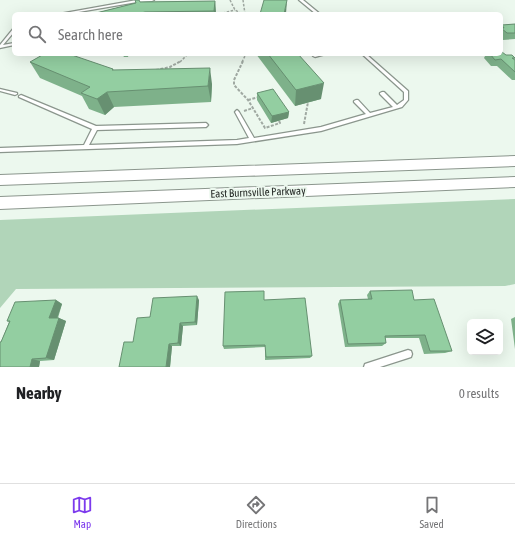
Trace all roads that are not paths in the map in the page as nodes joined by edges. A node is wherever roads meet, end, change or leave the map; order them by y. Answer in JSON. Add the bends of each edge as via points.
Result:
{"nodes":[{"id":1,"x":152,"y":0,"type":"edge"},
{"id":2,"x":301,"y":0,"type":"edge"},
{"id":3,"x":137,"y":1,"type":"edge"},
{"id":4,"x":140,"y":8,"type":"edge"},
{"id":5,"x":73,"y":12,"type":"edge"},
{"id":6,"x":316,"y":12,"type":"edge"},
{"id":7,"x":12,"y":32,"type":"edge"},
{"id":8,"x":12,"y":44,"type":"edge"},
{"id":9,"x":0,"y":47,"type":"edge"},
{"id":10,"x":366,"y":56,"type":"edge"},
{"id":11,"x":0,"y":90,"type":"edge"},
{"id":12,"x":15,"y":94,"type":"dead end"},
{"id":13,"x":382,"y":94,"type":"dead end"},
{"id":14,"x":21,"y":96,"type":"dead end"},
{"id":15,"x":356,"y":101,"type":"dead end"},
{"id":16,"x":396,"y":107,"type":"junction"},
{"id":17,"x":237,"y":112,"type":"dead end"},
{"id":18,"x":369,"y":115,"type":"junction"},
{"id":19,"x":206,"y":125,"type":"dead end"},
{"id":20,"x":94,"y":128,"type":"junction"},
{"id":21,"x":252,"y":139,"type":"junction"},
{"id":22,"x":86,"y":147,"type":"junction"},
{"id":23,"x":0,"y":150,"type":"edge"},
{"id":24,"x":515,"y":161,"type":"edge"},
{"id":25,"x":0,"y":180,"type":"edge"},
{"id":26,"x":515,"y":182,"type":"edge"},
{"id":27,"x":0,"y":202,"type":"edge"},
{"id":28,"x":408,"y":354,"type":"dead end"},
{"id":29,"x":373,"y":366,"type":"edge"}],
"edges":[{"from":1,"to":3,"type":"lane"},
{"from":2,"to":6,"type":"lane"},
{"from":3,"to":4,"type":"lane"},
{"from":3,"to":5,"type":"lane"},
{"from":7,"to":9,"type":"lane"},
{"from":8,"to":9,"type":"lane"},
{"from":10,"to":16,"type":"lane","via":[[406,92],[406,100]]},
{"from":11,"to":12,"type":"lane"},
{"from":13,"to":16,"type":"lane"},
{"from":14,"to":20,"type":"lane"},
{"from":15,"to":18,"type":"lane"},
{"from":16,"to":18,"type":"lane"},
{"from":17,"to":21,"type":"lane"},
{"from":18,"to":21,"type":"lane","via":[[321,129]]},
{"from":19,"to":20,"type":"lane"},
{"from":20,"to":22,"type":"lane"},
{"from":21,"to":22,"type":"lane","via":[[237,142]]},
{"from":22,"to":23,"type":"lane"},
{"from":24,"to":25,"type":"street","name":"East Burnsville Parkway"},
{"from":26,"to":27,"type":"street","name":"East Burnsville Parkway"},
{"from":28,"to":29,"type":"lane"}]}
